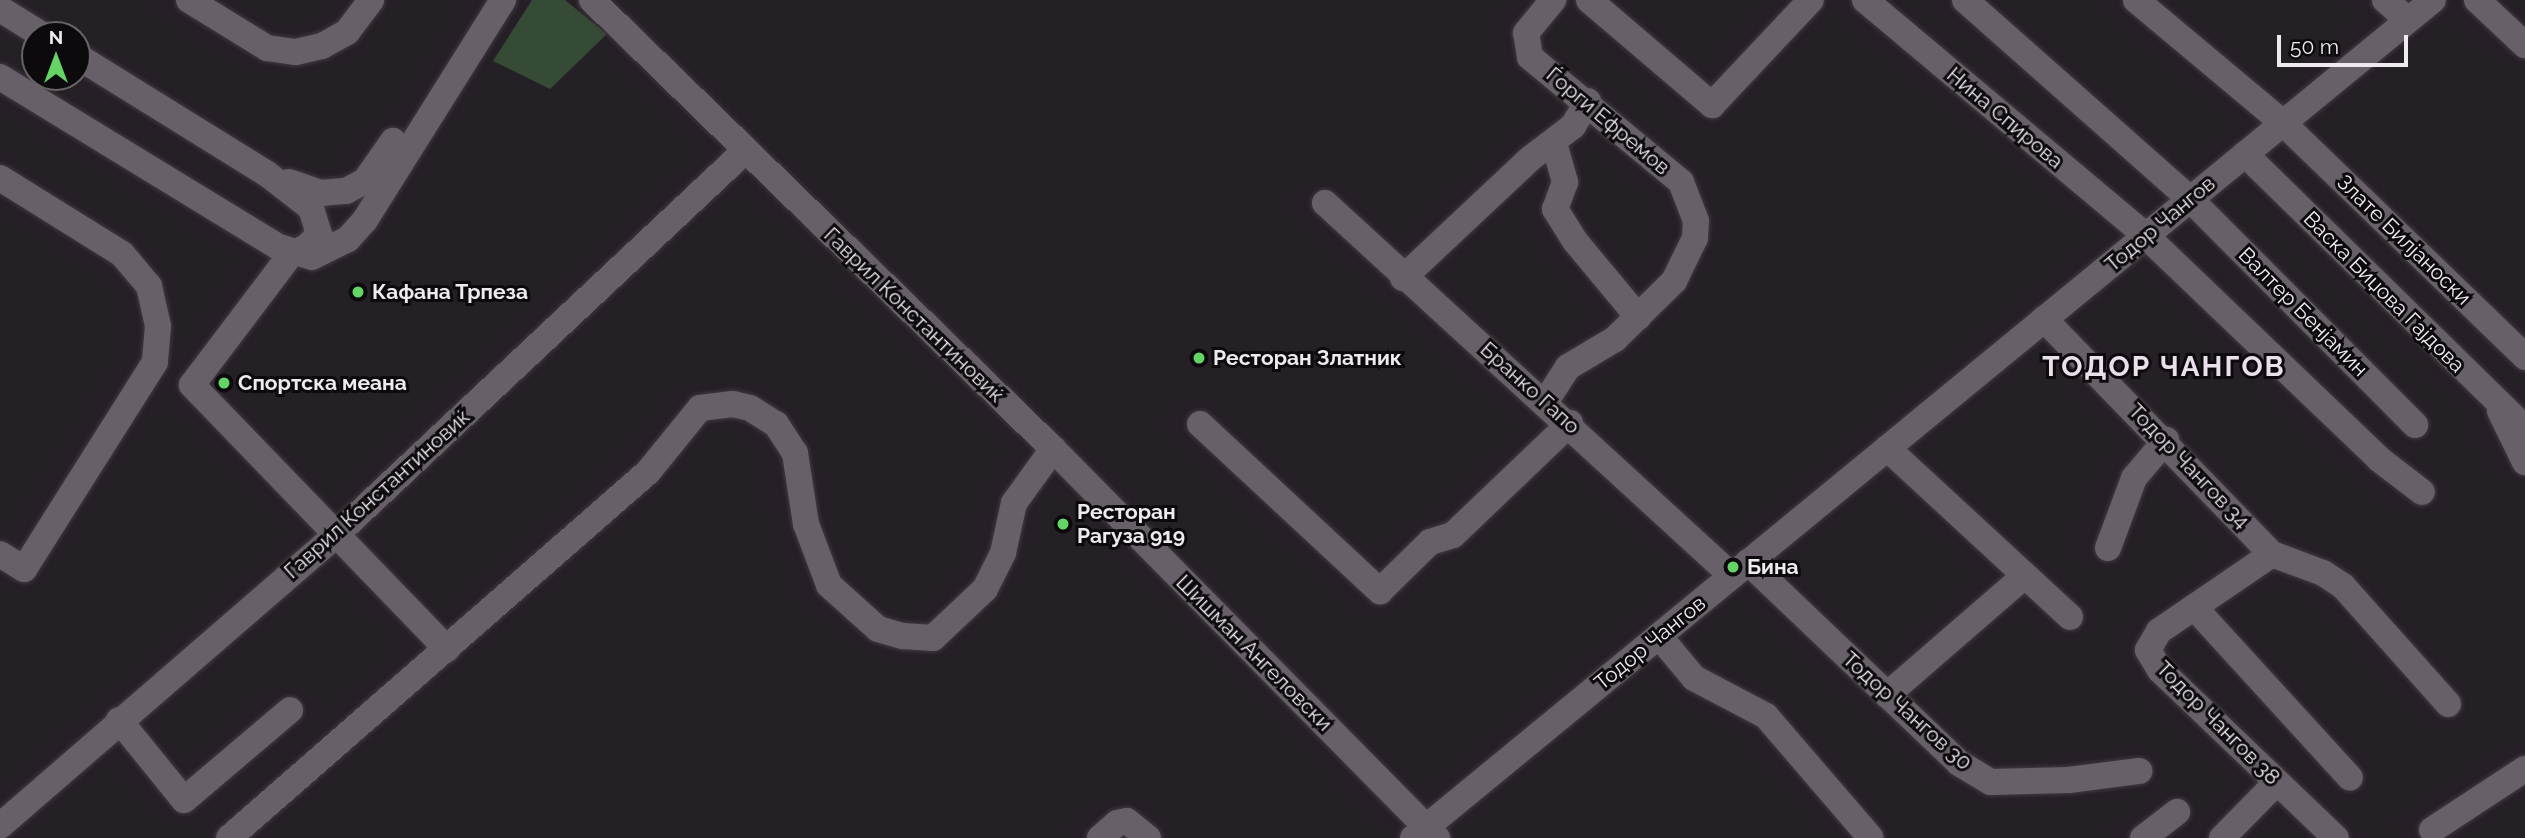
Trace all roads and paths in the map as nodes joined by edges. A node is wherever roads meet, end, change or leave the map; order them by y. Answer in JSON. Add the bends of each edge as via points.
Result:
{"nodes":[{"id":1,"x":189,"y":0,"type":"edge"},
{"id":2,"x":371,"y":0,"type":"edge"},
{"id":3,"x":482,"y":0,"type":"edge"},
{"id":4,"x":503,"y":0,"type":"edge"},
{"id":5,"x":592,"y":0,"type":"edge"},
{"id":6,"x":1553,"y":0,"type":"edge"},
{"id":7,"x":1590,"y":0,"type":"edge"},
{"id":8,"x":1811,"y":0,"type":"edge"},
{"id":9,"x":1864,"y":0,"type":"edge"},
{"id":10,"x":1965,"y":0,"type":"edge"},
{"id":11,"x":2136,"y":0,"type":"edge"},
{"id":12,"x":2385,"y":0,"type":"edge"},
{"id":13,"x":2433,"y":0,"type":"edge"},
{"id":14,"x":2477,"y":0,"type":"edge"},
{"id":15,"x":0,"y":9,"type":"edge"},
{"id":16,"x":2408,"y":20,"type":"junction"},
{"id":17,"x":21,"y":22,"type":"edge"},
{"id":18,"x":2525,"y":45,"type":"edge"},
{"id":19,"x":91,"y":66,"type":"edge"},
{"id":20,"x":0,"y":77,"type":"edge"},
{"id":21,"x":1588,"y":102,"type":"junction"},
{"id":22,"x":2283,"y":123,"type":"junction"},
{"id":23,"x":1554,"y":143,"type":"junction"},
{"id":24,"x":745,"y":151,"type":"junction"},
{"id":25,"x":2245,"y":154,"type":"junction"},
{"id":26,"x":266,"y":173,"type":"junction"},
{"id":27,"x":0,"y":178,"type":"edge"},
{"id":28,"x":2190,"y":199,"type":"junction"},
{"id":29,"x":1325,"y":203,"type":"dead end"},
{"id":30,"x":2146,"y":236,"type":"junction"},
{"id":31,"x":291,"y":254,"type":"junction"},
{"id":32,"x":1403,"y":278,"type":"junction"},
{"id":33,"x":1638,"y":317,"type":"junction"},
{"id":34,"x":2044,"y":319,"type":"junction"},
{"id":35,"x":2525,"y":357,"type":"edge"},
{"id":36,"x":2495,"y":400,"type":"junction"},
{"id":37,"x":1546,"y":401,"type":"junction"},
{"id":38,"x":1570,"y":423,"type":"junction"},
{"id":39,"x":1200,"y":424,"type":"dead end"},
{"id":40,"x":2415,"y":425,"type":"dead end"},
{"id":41,"x":2525,"y":428,"type":"edge"},
{"id":42,"x":2166,"y":440,"type":"junction"},
{"id":43,"x":1887,"y":448,"type":"junction"},
{"id":44,"x":1053,"y":449,"type":"junction"},
{"id":45,"x":2525,"y":463,"type":"edge"},
{"id":46,"x":2422,"y":492,"type":"dead end"},
{"id":47,"x":338,"y":533,"type":"junction"},
{"id":48,"x":2108,"y":548,"type":"dead end"},
{"id":49,"x":0,"y":554,"type":"edge"},
{"id":50,"x":2272,"y":554,"type":"junction"},
{"id":51,"x":1740,"y":569,"type":"junction"},
{"id":52,"x":2022,"y":578,"type":"junction"},
{"id":53,"x":2194,"y":607,"type":"junction"},
{"id":54,"x":2070,"y":617,"type":"dead end"},
{"id":55,"x":1659,"y":636,"type":"junction"},
{"id":56,"x":447,"y":649,"type":"junction"},
{"id":57,"x":1886,"y":695,"type":"junction"},
{"id":58,"x":2448,"y":704,"type":"dead end"},
{"id":59,"x":290,"y":710,"type":"dead end"},
{"id":60,"x":119,"y":720,"type":"junction"},
{"id":61,"x":2525,"y":769,"type":"edge"},
{"id":62,"x":2139,"y":771,"type":"dead end"},
{"id":63,"x":2350,"y":778,"type":"dead end"},
{"id":64,"x":2277,"y":782,"type":"junction"},
{"id":65,"x":2178,"y":812,"type":"dead end"},
{"id":66,"x":0,"y":826,"type":"edge"},
{"id":67,"x":2432,"y":830,"type":"dead end"},
{"id":68,"x":1425,"y":835,"type":"edge"},
{"id":69,"x":1870,"y":837,"type":"edge"},
{"id":70,"x":229,"y":838,"type":"edge"},
{"id":71,"x":1100,"y":838,"type":"edge"},
{"id":72,"x":1148,"y":838,"type":"edge"},
{"id":73,"x":2143,"y":838,"type":"edge"},
{"id":74,"x":2222,"y":838,"type":"edge"},
{"id":75,"x":2336,"y":838,"type":"edge"}],
"edges":[{"from":1,"to":2,"type":"street","via":[[267,48],[296,51],[322,46],[347,32]]},
{"from":3,"to":26,"type":"street","via":[[365,181],[346,191],[321,193]]},
{"from":4,"to":31,"type":"street","via":[[365,220],[330,251],[312,257]]},
{"from":5,"to":24,"type":"street","name":"Гаврил Константиновиќ"},
{"from":6,"to":21,"type":"street","name":"Ѓорги Ефремов","via":[[1530,25],[1527,51]]},
{"from":7,"to":8,"type":"street","via":[[1712,105]]},
{"from":9,"to":30,"type":"street","name":"Нина Спирова"},
{"from":10,"to":28,"type":"street","name":"Валтер Бенјамин"},
{"from":11,"to":22,"type":"street","name":"Злате Билјаноски"},
{"from":12,"to":16,"type":"street"},
{"from":13,"to":16,"type":"street","name":"Тодор Чангов"},
{"from":14,"to":18,"type":"street"},
{"from":15,"to":17,"type":"street"},
{"from":16,"to":22,"type":"street","name":"Тодор Чангов"},
{"from":19,"to":26,"type":"street"},
{"from":20,"to":31,"type":"street"},
{"from":21,"to":23,"type":"street","via":[[1573,126]]},
{"from":21,"to":33,"type":"street","name":"Ѓорги Ефремов","via":[[1681,183],[1696,221],[1695,238],[1681,269]]},
{"from":22,"to":25,"type":"street","name":"Тодор Чангов"},
{"from":22,"to":35,"type":"street","name":"Злате Билјаноски"},
{"from":23,"to":32,"type":"street","via":[[1531,158]]},
{"from":23,"to":33,"type":"street","via":[[1565,182],[1555,209],[1575,241]]},
{"from":24,"to":44,"type":"street","name":"Гаврил Константиновиќ"},
{"from":24,"to":47,"type":"street","name":"Гаврил Константиновиќ"},
{"from":25,"to":28,"type":"street","name":"Тодор Чангов"},
{"from":25,"to":36,"type":"street","name":"Васка Биџова Гајдова"},
{"from":26,"to":31,"type":"street","via":[[311,208],[318,219],[319,234],[307,247]]},
{"from":27,"to":49,"type":"street","via":[[122,254],[140,273],[154,301],[158,326],[155,362],[24,569]]},
{"from":28,"to":30,"type":"street","name":"Тодор Чангов"},
{"from":28,"to":40,"type":"street","name":"Валтер Бенјамин"},
{"from":29,"to":32,"type":"street","name":"Бранко Гапо"},
{"from":30,"to":34,"type":"street","name":"Тодор Чангов"},
{"from":30,"to":46,"type":"street","name":"Нина Спирова","via":[[2379,459]]},
{"from":31,"to":47,"type":"street","via":[[192,385]]},
{"from":32,"to":37,"type":"street","name":"Бранко Гапо"},
{"from":33,"to":37,"type":"street","name":"Ѓорги Ефремов","via":[[1615,339],[1568,367]]},
{"from":34,"to":42,"type":"street","name":"Тодор Чангов 34"},
{"from":34,"to":43,"type":"street","name":"Тодор Чангов"},
{"from":36,"to":41,"type":"street","name":"Васка Биџова Гајдова"},
{"from":36,"to":45,"type":"street"},
{"from":37,"to":38,"type":"street","name":"Бранко Гапо"},
{"from":38,"to":39,"type":"street","via":[[1452,535],[1430,542],[1380,592]]},
{"from":38,"to":51,"type":"street","name":"Бранко Гапо"},
{"from":42,"to":48,"type":"street","via":[[2133,478]]},
{"from":42,"to":50,"type":"street","name":"Тодор Чангов 34"},
{"from":43,"to":51,"type":"street","name":"Тодор Чангов"},
{"from":43,"to":52,"type":"street"},
{"from":44,"to":56,"type":"street","via":[[1014,503],[1003,553],[985,589],[933,638],[902,636],[878,629],[829,585],[806,524],[795,453],[776,424],[750,408],[733,404],[700,408],[648,472]]},
{"from":44,"to":68,"type":"street","name":"Шишман Ангеловски"},
{"from":47,"to":56,"type":"street"},
{"from":47,"to":60,"type":"street","name":"Гаврил Константиновиќ"},
{"from":50,"to":53,"type":"street","name":"Тодор Чангов 38"},
{"from":50,"to":58,"type":"street","via":[[2323,573],[2343,586]]},
{"from":51,"to":55,"type":"street","name":"Тодор Чангов"},
{"from":51,"to":57,"type":"street","name":"Тодор Чангов 30"},
{"from":52,"to":54,"type":"street"},
{"from":52,"to":57,"type":"street"},
{"from":53,"to":63,"type":"street"},
{"from":53,"to":64,"type":"street","name":"Тодор Чангов 38","via":[[2159,631],[2148,650],[2160,670]]},
{"from":55,"to":68,"type":"street","name":"Тодор Чангов"},
{"from":55,"to":69,"type":"street","via":[[1694,678],[1766,716]]},
{"from":56,"to":70,"type":"street"},
{"from":57,"to":62,"type":"street","name":"Тодор Чангов 30","via":[[1959,763],[1991,782],[2069,780]]},
{"from":59,"to":60,"type":"street","via":[[184,800]]},
{"from":60,"to":66,"type":"street","name":"Гаврил Константиновиќ"},
{"from":61,"to":67,"type":"street"},
{"from":64,"to":74,"type":"street"},
{"from":64,"to":75,"type":"street","name":"Тодор Чангов 38"},
{"from":65,"to":73,"type":"street"},
{"from":71,"to":72,"type":"street","via":[[1117,822],[1127,821]]}]}
